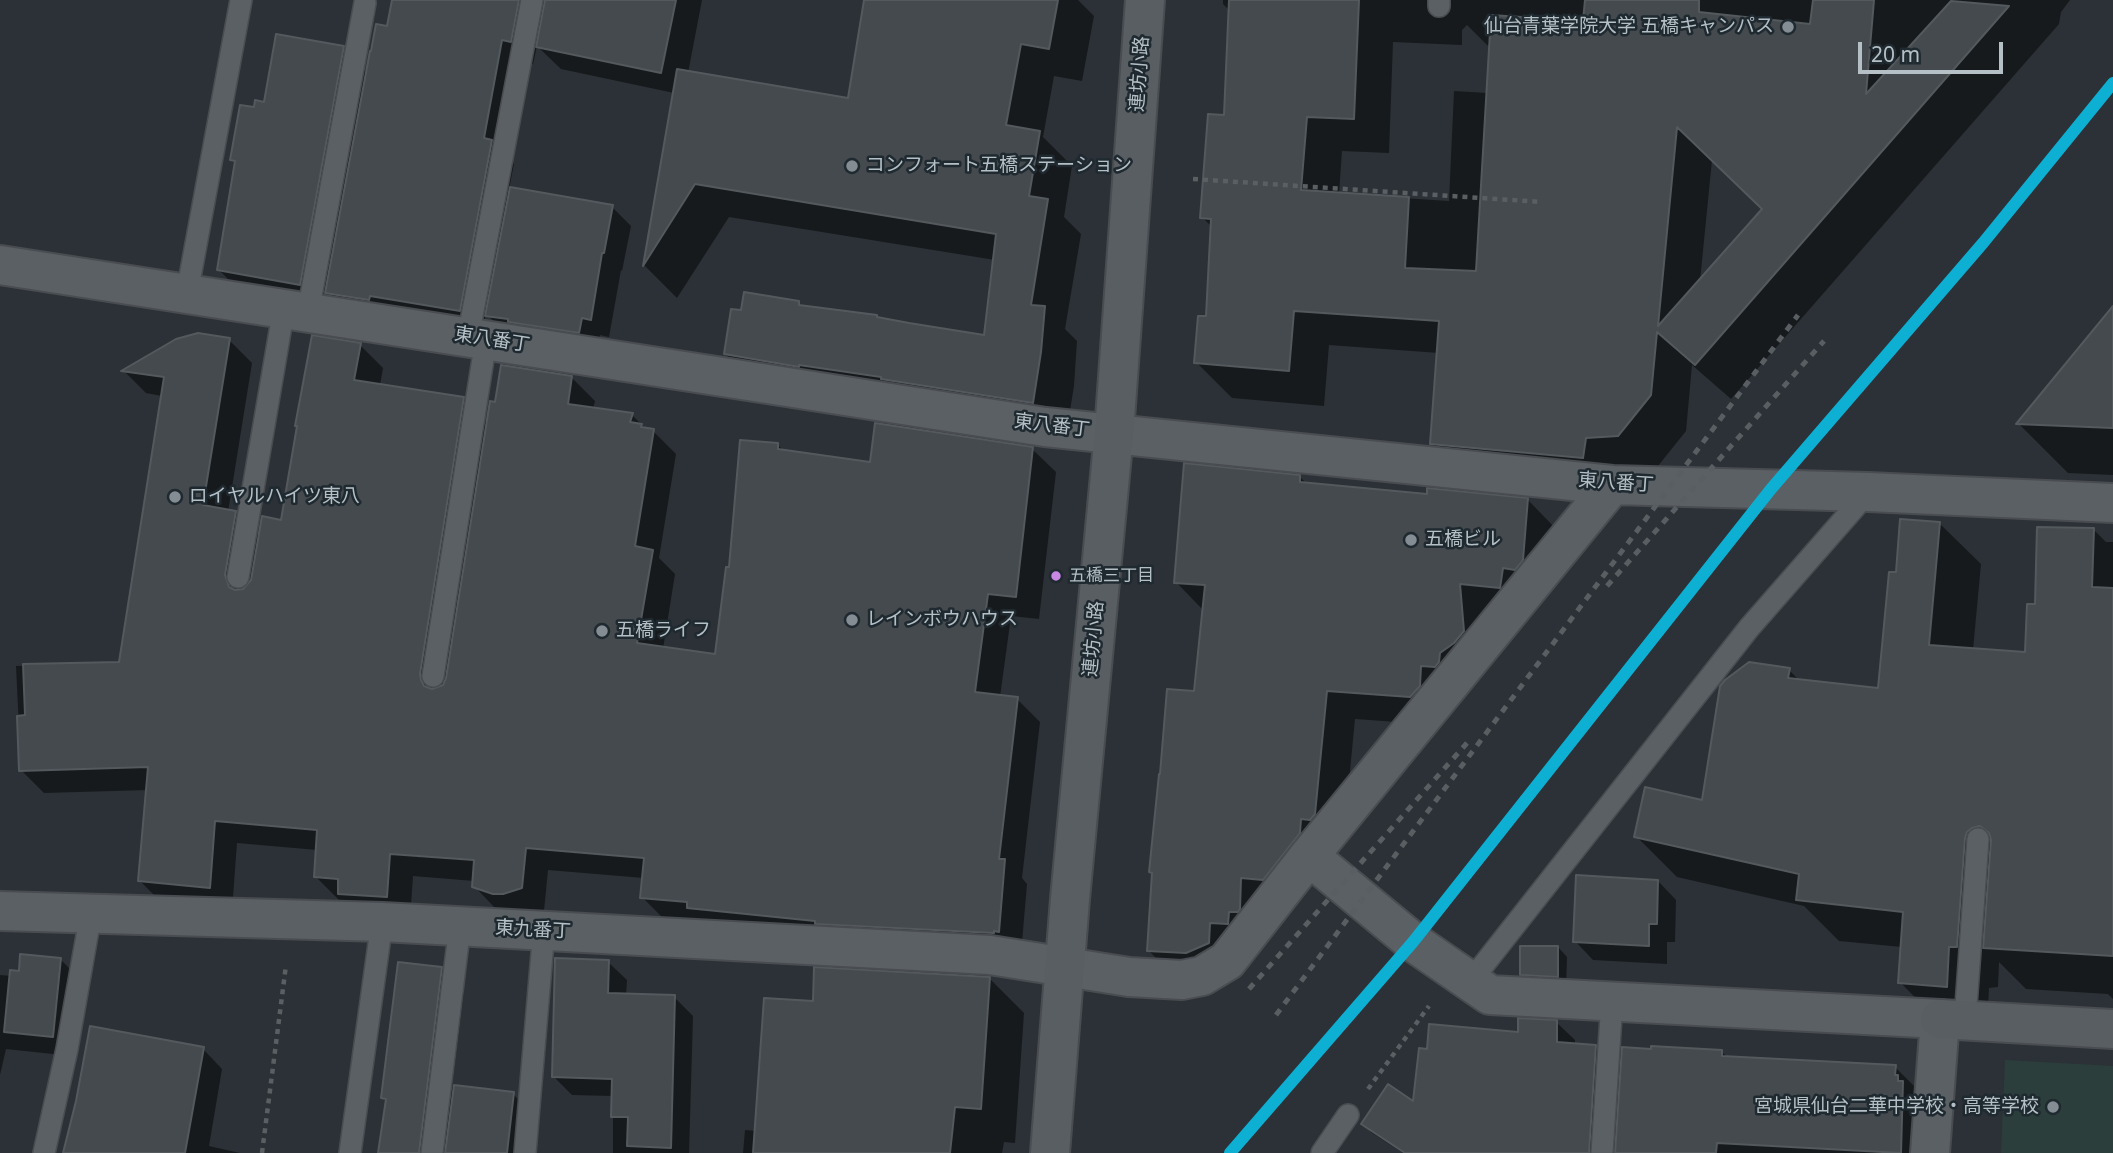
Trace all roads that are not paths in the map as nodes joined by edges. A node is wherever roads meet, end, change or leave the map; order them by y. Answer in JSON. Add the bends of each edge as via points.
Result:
{"nodes":[{"id":1,"x":242,"y":0,"type":"edge"},
{"id":2,"x":532,"y":0,"type":"edge"},
{"id":3,"x":1145,"y":0,"type":"edge"},
{"id":4,"x":365,"y":3,"type":"dead end"},
{"id":5,"x":0,"y":265,"type":"edge"},
{"id":6,"x":187,"y":293,"type":"junction"},
{"id":7,"x":296,"y":310,"type":"junction"},
{"id":8,"x":477,"y":338,"type":"junction"},
{"id":9,"x":1114,"y":433,"type":"junction"},
{"id":10,"x":1612,"y":485,"type":"junction"},
{"id":11,"x":1868,"y":492,"type":"junction"},
{"id":12,"x":2113,"y":503,"type":"edge"},
{"id":13,"x":238,"y":578,"type":"dead end"},
{"id":14,"x":433,"y":676,"type":"dead end"},
{"id":15,"x":1978,"y":839,"type":"dead end"},
{"id":16,"x":1309,"y":856,"type":"junction"},
{"id":17,"x":0,"y":911,"type":"edge"},
{"id":18,"x":91,"y":913,"type":"junction"},
{"id":19,"x":382,"y":922,"type":"junction"},
{"id":20,"x":460,"y":926,"type":"junction"},
{"id":21,"x":544,"y":930,"type":"junction"},
{"id":22,"x":1065,"y":966,"type":"junction"},
{"id":23,"x":1463,"y":977,"type":"junction"},
{"id":24,"x":1612,"y":1001,"type":"junction"},
{"id":25,"x":1952,"y":1019,"type":"junction"},
{"id":26,"x":2113,"y":1029,"type":"edge"},
{"id":27,"x":1348,"y":1115,"type":"road end"},
{"id":28,"x":44,"y":1153,"type":"edge"},
{"id":29,"x":350,"y":1153,"type":"edge"},
{"id":30,"x":432,"y":1153,"type":"edge"},
{"id":31,"x":525,"y":1153,"type":"edge"},
{"id":32,"x":1050,"y":1153,"type":"edge"},
{"id":33,"x":1322,"y":1153,"type":"edge"},
{"id":34,"x":1602,"y":1153,"type":"edge"},
{"id":35,"x":1930,"y":1153,"type":"edge"}],
"edges":[{"from":1,"to":6,"type":"lane"},
{"from":2,"to":8,"type":"lane"},
{"from":3,"to":9,"type":"street","name":"連坊小路"},
{"from":4,"to":7,"type":"lane"},
{"from":5,"to":6,"type":"street","name":"東八番丁"},
{"from":6,"to":7,"type":"street","name":"東八番丁"},
{"from":7,"to":8,"type":"street","name":"東八番丁"},
{"from":7,"to":13,"type":"lane"},
{"from":8,"to":9,"type":"street","name":"東八番丁","via":[[1045,427]]},
{"from":8,"to":14,"type":"lane"},
{"from":9,"to":10,"type":"street","name":"東八番丁"},
{"from":9,"to":22,"type":"street","name":"連坊小路"},
{"from":10,"to":11,"type":"street","name":"東八番丁"},
{"from":10,"to":16,"type":"street","name":"東九番丁"},
{"from":11,"to":12,"type":"street","name":"東八番丁"},
{"from":11,"to":23,"type":"lane","via":[[1749,628]]},
{"from":15,"to":25,"type":"lane"},
{"from":16,"to":22,"type":"street","name":"東九番丁","via":[[1227,961],[1202,976],[1182,980],[1129,977]]},
{"from":16,"to":23,"type":"street"},
{"from":17,"to":18,"type":"street","name":"東九番丁"},
{"from":18,"to":19,"type":"street","name":"東九番丁"},
{"from":18,"to":28,"type":"lane"},
{"from":19,"to":20,"type":"street","name":"東九番丁"},
{"from":19,"to":29,"type":"lane"},
{"from":20,"to":21,"type":"street","name":"東九番丁"},
{"from":20,"to":30,"type":"lane"},
{"from":21,"to":22,"type":"street","name":"東九番丁","via":[[990,956]]},
{"from":21,"to":31,"type":"lane"},
{"from":22,"to":32,"type":"street","name":"連坊小路"},
{"from":23,"to":24,"type":"street","via":[[1490,995]]},
{"from":24,"to":25,"type":"street"},
{"from":24,"to":34,"type":"lane"},
{"from":25,"to":26,"type":"street"},
{"from":25,"to":35,"type":"street"},
{"from":27,"to":33,"type":"lane"}]}
